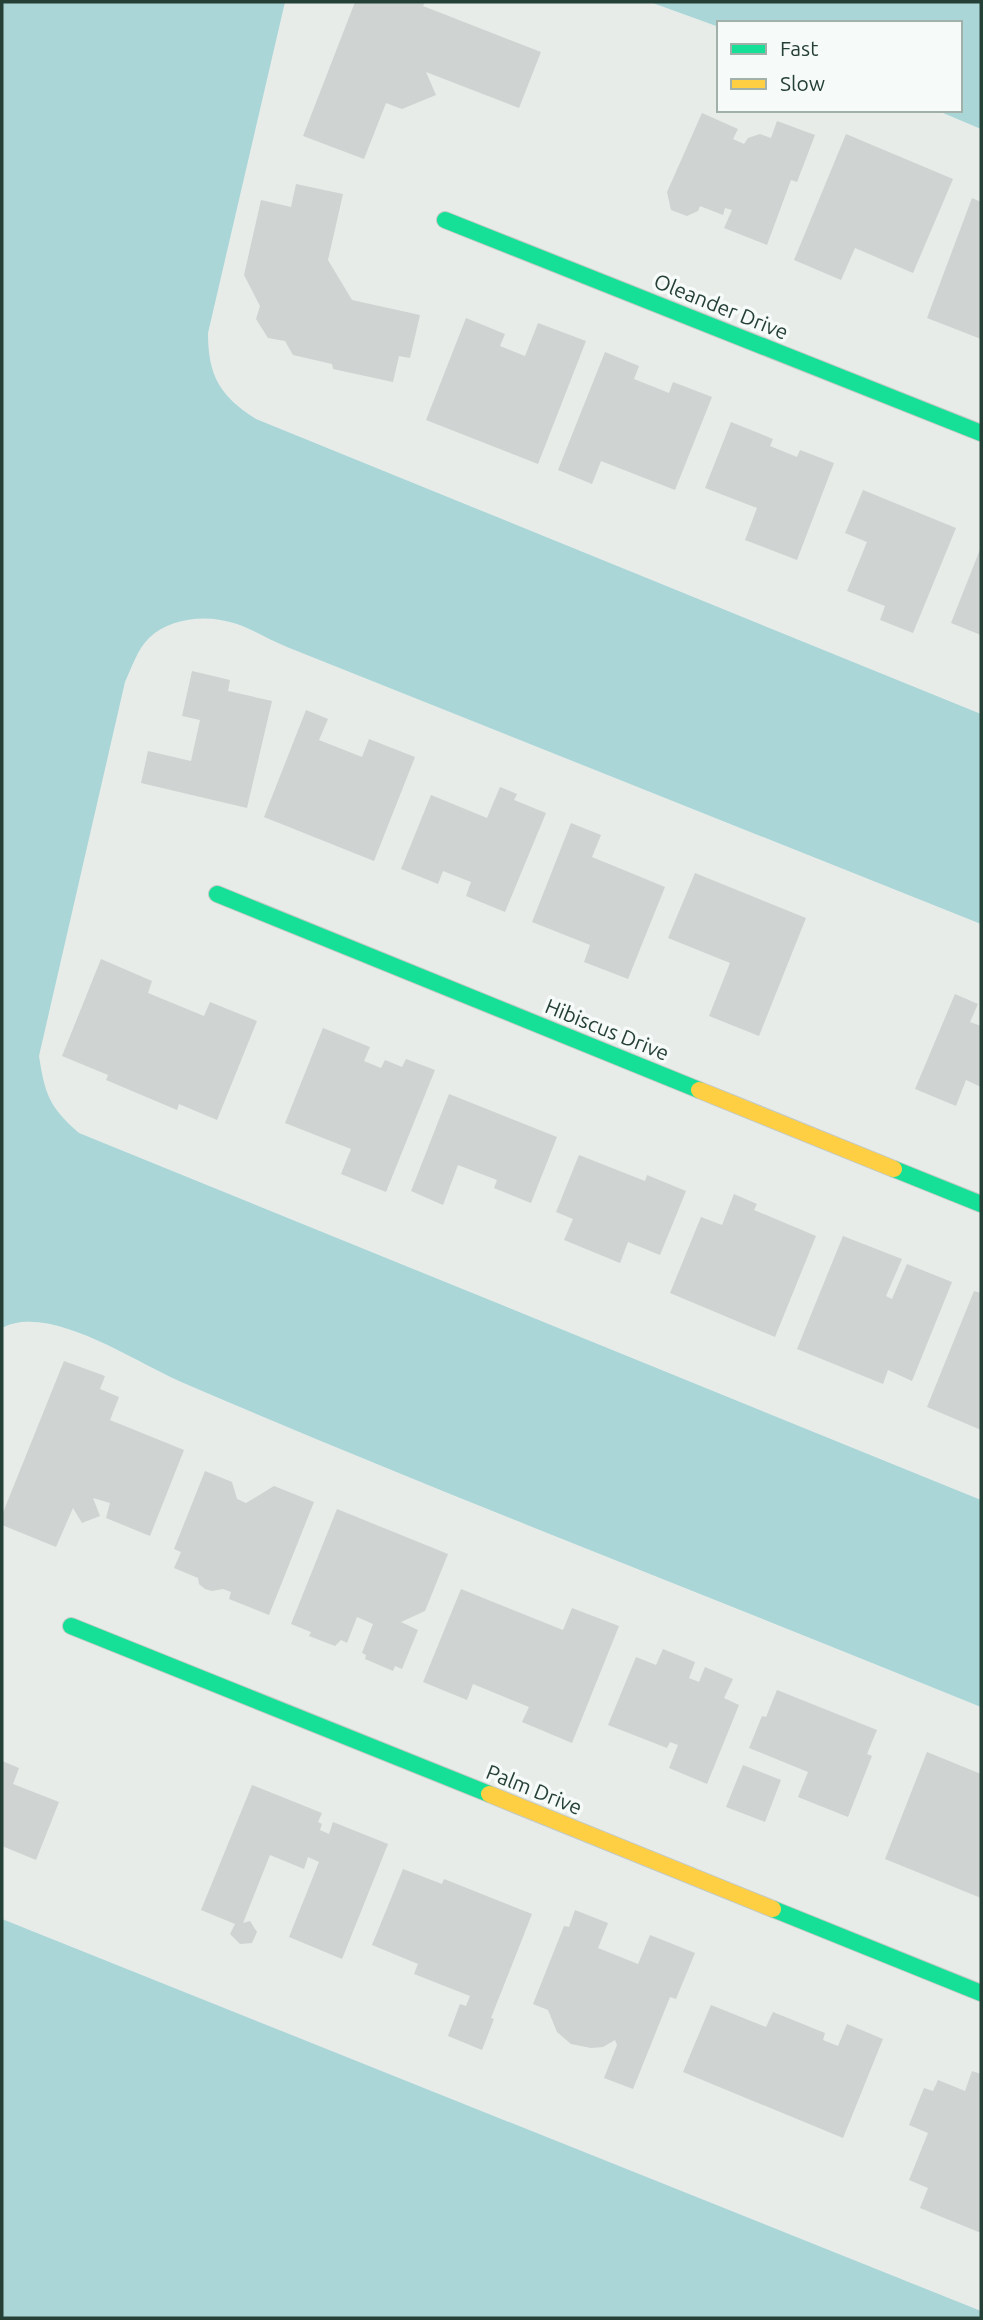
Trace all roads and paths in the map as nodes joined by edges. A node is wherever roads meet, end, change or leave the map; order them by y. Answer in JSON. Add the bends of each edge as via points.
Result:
{"nodes":[{"id":1,"x":445,"y":220,"type":"dead end"},
{"id":2,"x":981,"y":433,"type":"edge"},
{"id":3,"x":217,"y":894,"type":"dead end"},
{"id":4,"x":981,"y":1205,"type":"edge"},
{"id":5,"x":71,"y":1626,"type":"dead end"},
{"id":6,"x":981,"y":1993,"type":"edge"}],
"edges":[{"from":1,"to":2,"type":"street","name":"Oleander Drive"},
{"from":3,"to":4,"type":"street","name":"Hibiscus Drive"},
{"from":5,"to":6,"type":"street","name":"Palm Drive"}]}
